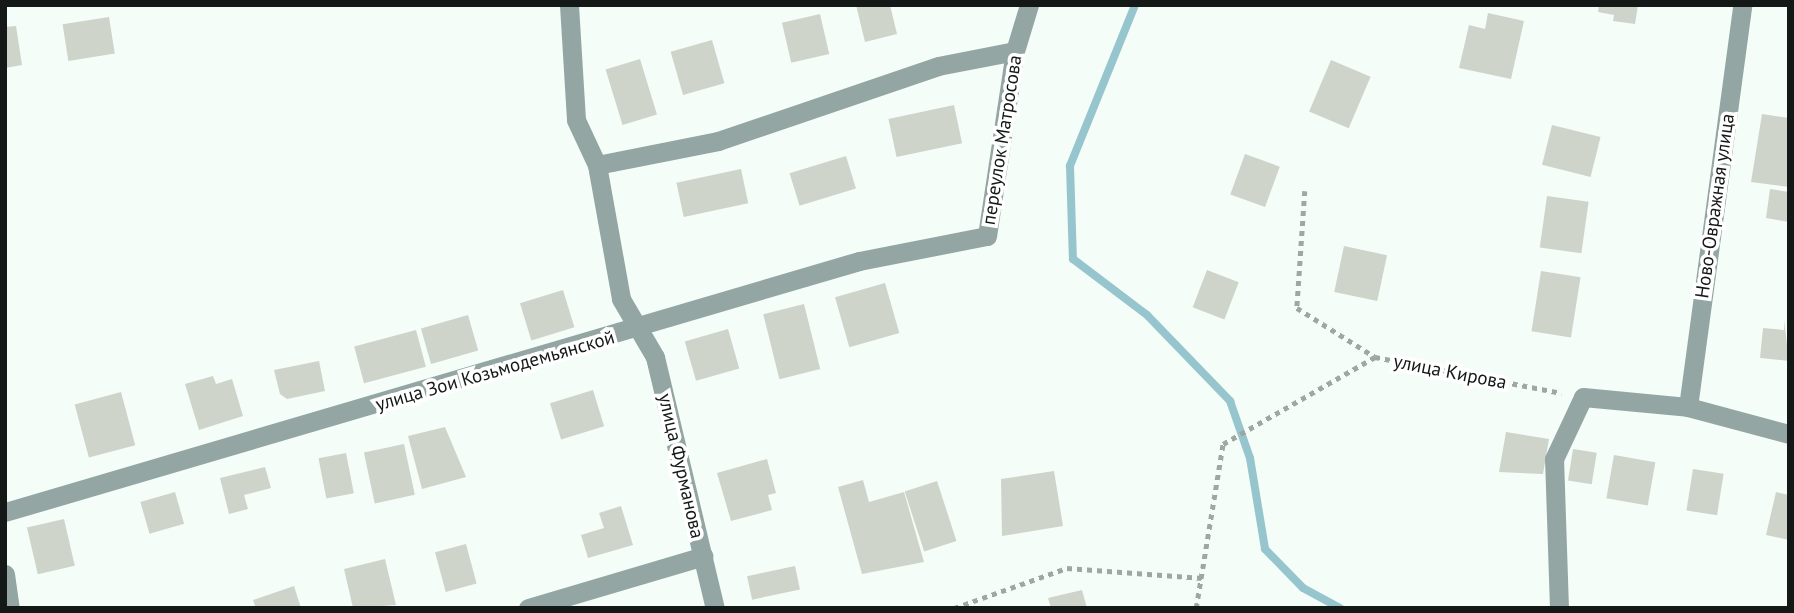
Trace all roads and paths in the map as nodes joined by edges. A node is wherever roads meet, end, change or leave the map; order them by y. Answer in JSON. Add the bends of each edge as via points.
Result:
{"nodes":[{"id":1,"x":569,"y":5,"type":"edge"},
{"id":2,"x":1029,"y":5,"type":"edge"},
{"id":3,"x":1742,"y":5,"type":"edge"},
{"id":4,"x":1015,"y":51,"type":"junction"},
{"id":5,"x":597,"y":165,"type":"junction"},
{"id":6,"x":1305,"y":191,"type":"dead end"},
{"id":7,"x":987,"y":236,"type":"joint"},
{"id":8,"x":635,"y":331,"type":"junction"},
{"id":9,"x":1376,"y":358,"type":"junction"},
{"id":10,"x":1583,"y":397,"type":"junction"},
{"id":11,"x":1688,"y":407,"type":"junction"},
{"id":12,"x":1789,"y":434,"type":"edge"},
{"id":13,"x":5,"y":512,"type":"edge"},
{"id":14,"x":702,"y":556,"type":"junction"},
{"id":15,"x":5,"y":574,"type":"edge"},
{"id":16,"x":1203,"y":578,"type":"junction"},
{"id":17,"x":10,"y":608,"type":"edge"},
{"id":18,"x":528,"y":608,"type":"edge"},
{"id":19,"x":715,"y":608,"type":"edge"},
{"id":20,"x":954,"y":608,"type":"edge"},
{"id":21,"x":1196,"y":608,"type":"edge"},
{"id":22,"x":1559,"y":608,"type":"edge"}],
"edges":[{"from":1,"to":5,"type":"street","name":"улица Фурманова","via":[[576,120]]},
{"from":2,"to":4,"type":"street","name":"переулок Матросова"},
{"from":3,"to":11,"type":"street","name":"Ново-Овражная улица"},
{"from":4,"to":5,"type":"street","via":[[937,66],[718,141]]},
{"from":4,"to":7,"type":"street","name":"переулок Матросова"},
{"from":5,"to":8,"type":"street","name":"улица Фурманова","via":[[621,299]]},
{"from":6,"to":9,"type":"path","via":[[1297,308]]},
{"from":7,"to":8,"type":"street","name":"улица Зои Козьмодемьянской","via":[[859,261]]},
{"from":8,"to":13,"type":"street","name":"улица Зои Козьмодемьянской"},
{"from":8,"to":14,"type":"street","name":"улица Фурманова","via":[[655,357]]},
{"from":9,"to":10,"type":"path","name":"улица Кирова"},
{"from":9,"to":16,"type":"path","name":"улица Кирова","via":[[1223,444]]},
{"from":10,"to":11,"type":"street"},
{"from":10,"to":22,"type":"street","via":[[1554,460]]},
{"from":11,"to":12,"type":"street"},
{"from":14,"to":18,"type":"street"},
{"from":14,"to":19,"type":"street","name":"улица Фурманова"},
{"from":15,"to":17,"type":"street"},
{"from":16,"to":20,"type":"path","via":[[1067,568]]},
{"from":16,"to":21,"type":"path"}]}
